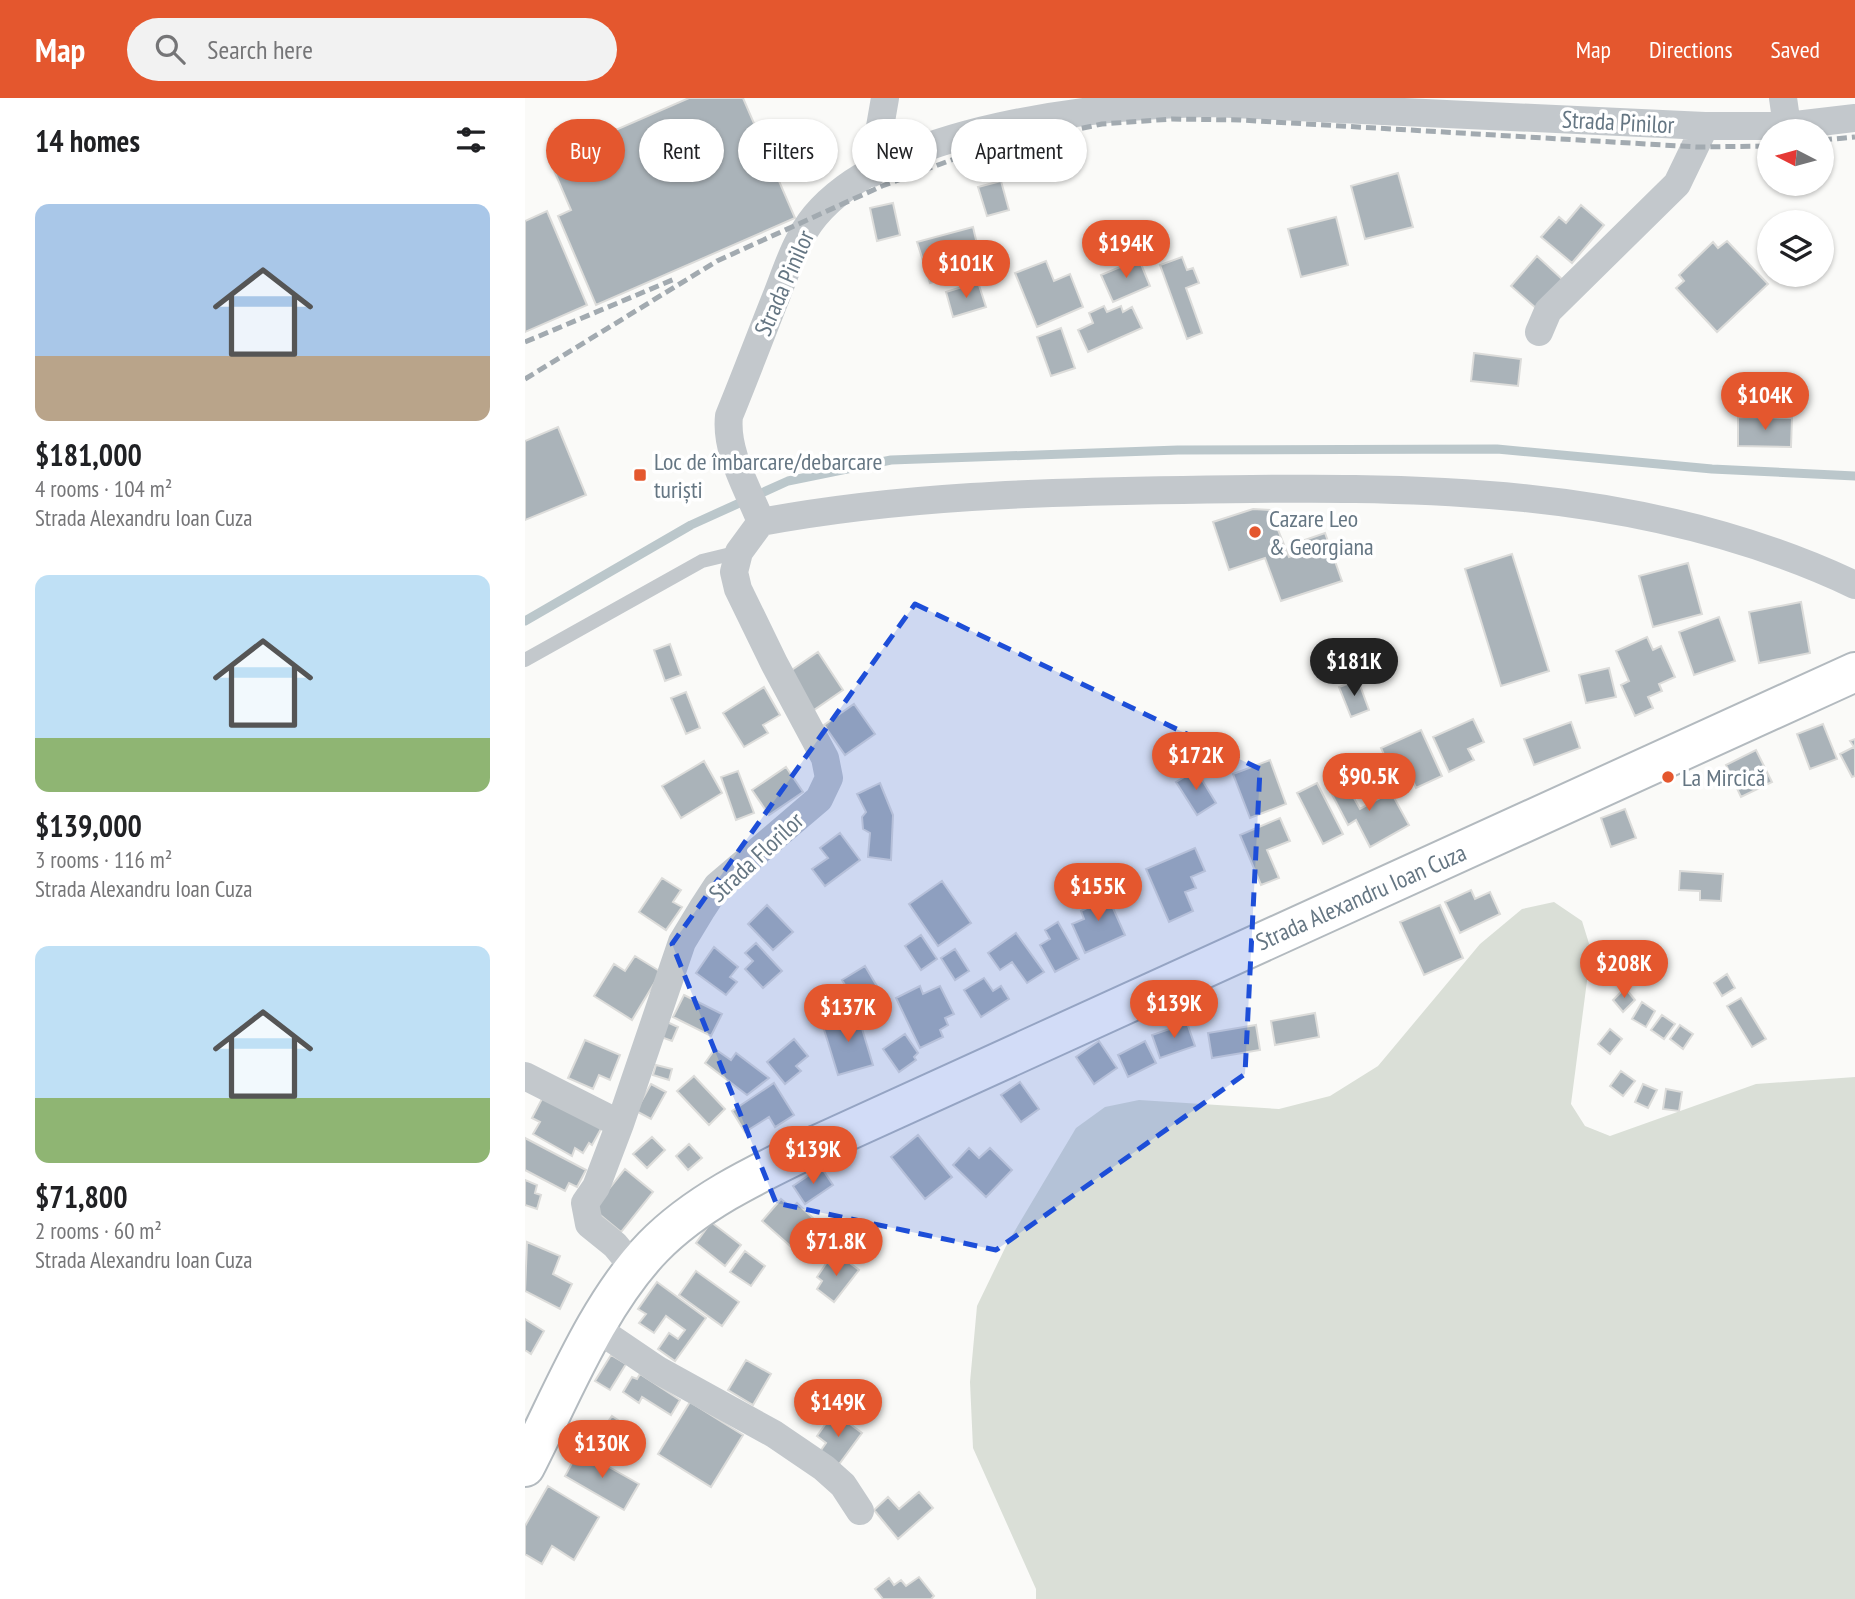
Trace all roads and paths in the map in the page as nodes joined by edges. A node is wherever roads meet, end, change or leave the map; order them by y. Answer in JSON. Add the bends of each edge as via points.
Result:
{"nodes":[{"id":1,"x":885,"y":98,"type":"edge"},
{"id":2,"x":1785,"y":112,"type":"edge"},
{"id":3,"x":1855,"y":118,"type":"edge"},
{"id":4,"x":881,"y":119,"type":"edge"},
{"id":5,"x":1705,"y":127,"type":"junction"},
{"id":6,"x":937,"y":143,"type":"edge"},
{"id":7,"x":860,"y":182,"type":"edge"},
{"id":8,"x":1539,"y":332,"type":"dead end"},
{"id":9,"x":761,"y":522,"type":"junction"},
{"id":10,"x":739,"y":552,"type":"junction"},
{"id":11,"x":1855,"y":585,"type":"edge"},
{"id":12,"x":525,"y":660,"type":"edge"},
{"id":13,"x":1855,"y":672,"type":"edge"},
{"id":14,"x":525,"y":1076,"type":"edge"},
{"id":15,"x":620,"y":1124,"type":"junction"},
{"id":16,"x":634,"y":1268,"type":"junction"},
{"id":17,"x":596,"y":1328,"type":"junction"},
{"id":18,"x":525,"y":1467,"type":"edge"},
{"id":19,"x":860,"y":1511,"type":"dead end"}],
"edges":[{"from":1,"to":4,"type":"street"},
{"from":2,"to":3,"type":"street","name":"Strada Pinilor"},
{"from":2,"to":5,"type":"street","name":"Strada Pinilor"},
{"from":5,"to":6,"type":"street","name":"Strada Pinilor","via":[[1211,103],[1144,104],[1076,112]]},
{"from":5,"to":8,"type":"street","via":[[1677,184],[1548,311]]},
{"from":7,"to":9,"type":"street","name":"Strada Pinilor","via":[[816,214],[803,233],[729,416],[731,447]]},
{"from":9,"to":10,"type":"street"},
{"from":9,"to":11,"type":"street","via":[[877,503],[987,494],[1267,488],[1464,491],[1559,500],[1645,517],[1723,536]]},
{"from":10,"to":12,"type":"lane","via":[[702,561]]},
{"from":10,"to":15,"type":"street","name":"Strada Florilor","via":[[734,572],[739,589],[825,758],[829,778],[819,799],[717,886],[682,942]]},
{"from":13,"to":16,"type":"main road","name":"Strada Alexandru Ioan Cuza","via":[[769,1168],[684,1220]]},
{"from":14,"to":15,"type":"street"},
{"from":15,"to":16,"type":"street","name":"Strada Florilor","via":[[596,1187],[585,1203],[585,1215]]},
{"from":16,"to":17,"type":"main road","name":"Strada Alexandru Ioan Cuza"},
{"from":17,"to":18,"type":"main road","name":"Strada Alexandru Ioan Cuza"},
{"from":17,"to":19,"type":"street","via":[[824,1468],[843,1485]]}]}
